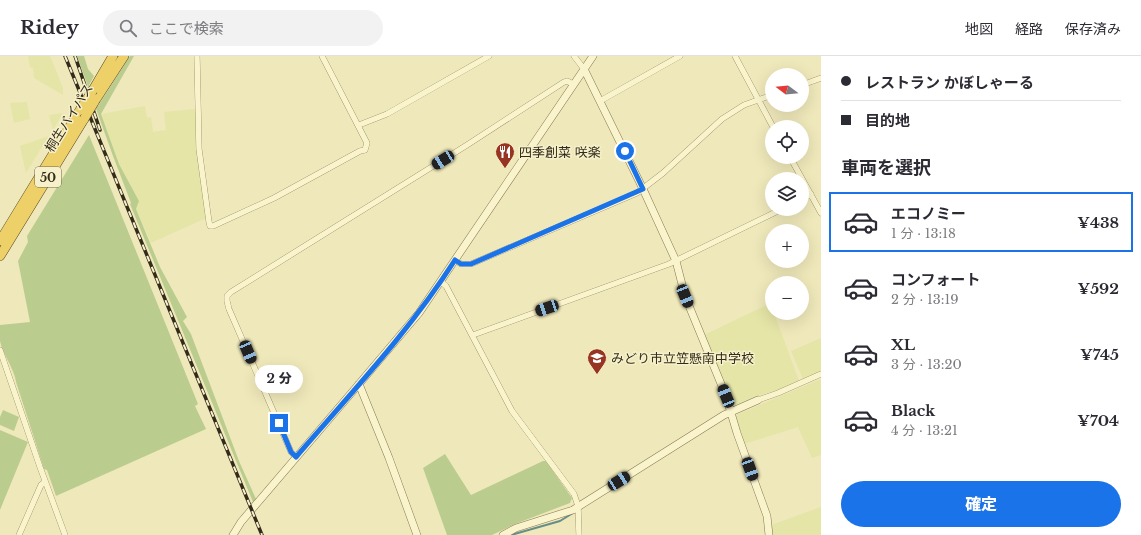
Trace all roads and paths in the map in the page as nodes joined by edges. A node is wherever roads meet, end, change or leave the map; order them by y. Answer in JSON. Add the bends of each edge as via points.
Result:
{"nodes":[{"id":1,"x":113,"y":56,"type":"edge"},
{"id":2,"x":124,"y":56,"type":"edge"},
{"id":3,"x":197,"y":56,"type":"edge"},
{"id":4,"x":322,"y":56,"type":"edge"},
{"id":5,"x":489,"y":56,"type":"edge"},
{"id":6,"x":574,"y":56,"type":"edge"},
{"id":7,"x":593,"y":56,"type":"edge"},
{"id":8,"x":680,"y":56,"type":"edge"},
{"id":9,"x":735,"y":56,"type":"edge"},
{"id":10,"x":584,"y":69,"type":"junction"},
{"id":11,"x":821,"y":78,"type":"edge"},
{"id":12,"x":809,"y":82,"type":"edge"},
{"id":13,"x":573,"y":84,"type":"junction"},
{"id":14,"x":94,"y":94,"type":"junction"},
{"id":15,"x":765,"y":98,"type":"edge"},
{"id":16,"x":758,"y":100,"type":"junction"},
{"id":17,"x":600,"y":101,"type":"junction"},
{"id":18,"x":82,"y":115,"type":"junction"},
{"id":19,"x":769,"y":120,"type":"edge"},
{"id":20,"x":359,"y":125,"type":"junction"},
{"id":21,"x":794,"y":164,"type":"edge"},
{"id":22,"x":643,"y":189,"type":"junction"},
{"id":23,"x":811,"y":194,"type":"joint"},
{"id":24,"x":821,"y":213,"type":"edge"},
{"id":25,"x":768,"y":216,"type":"edge"},
{"id":26,"x":0,"y":241,"type":"edge"},
{"id":27,"x":0,"y":256,"type":"edge"},
{"id":28,"x":455,"y":260,"type":"junction"},
{"id":29,"x":676,"y":261,"type":"junction"},
{"id":30,"x":441,"y":282,"type":"junction"},
{"id":31,"x":473,"y":335,"type":"junction"},
{"id":32,"x":0,"y":350,"type":"edge"},
{"id":33,"x":821,"y":374,"type":"edge"},
{"id":34,"x":359,"y":384,"type":"junction"},
{"id":35,"x":758,"y":400,"type":"joint"},
{"id":36,"x":731,"y":412,"type":"junction"},
{"id":37,"x":296,"y":457,"type":"junction"},
{"id":38,"x":45,"y":482,"type":"junction"},
{"id":39,"x":578,"y":506,"type":"junction"},
{"id":40,"x":19,"y":535,"type":"edge"},
{"id":41,"x":65,"y":535,"type":"edge"},
{"id":42,"x":233,"y":535,"type":"edge"},
{"id":43,"x":416,"y":535,"type":"edge"},
{"id":44,"x":502,"y":535,"type":"edge"},
{"id":45,"x":579,"y":535,"type":"edge"},
{"id":46,"x":769,"y":535,"type":"edge"}],
"edges":[{"from":1,"to":14,"type":"highway","name":"桐生バイパス","number":"50"},
{"from":2,"to":14,"type":"highway","name":"桐生バイパス","number":"50"},
{"from":3,"to":20,"type":"street","via":[[199,149],[210,226],[274,198],[365,150],[367,143]]},
{"from":4,"to":20,"type":"street"},
{"from":5,"to":20,"type":"street","via":[[387,114]]},
{"from":6,"to":10,"type":"street"},
{"from":7,"to":10,"type":"street"},
{"from":8,"to":17,"type":"street"},
{"from":9,"to":16,"type":"street"},
{"from":10,"to":13,"type":"street"},
{"from":10,"to":17,"type":"street"},
{"from":11,"to":12,"type":"street"},
{"from":13,"to":28,"type":"street"},
{"from":13,"to":37,"type":"street","via":[[569,81],[564,82],[227,296],[229,309],[291,452]]},
{"from":14,"to":18,"type":"highway","name":"桐生バイパス","number":"50","bridge":true},
{"from":15,"to":16,"type":"street"},
{"from":16,"to":19,"type":"street"},
{"from":16,"to":22,"type":"street","via":[[738,108],[718,122]]},
{"from":17,"to":22,"type":"street"},
{"from":18,"to":26,"type":"highway","name":"桐生バイパス","number":"50"},
{"from":18,"to":27,"type":"highway","name":"桐生バイパス","number":"50"},
{"from":21,"to":23,"type":"street"},
{"from":22,"to":28,"type":"street","via":[[471,264],[461,264]]},
{"from":22,"to":29,"type":"street"},
{"from":23,"to":24,"type":"street"},
{"from":25,"to":29,"type":"street"},
{"from":28,"to":30,"type":"street"},
{"from":29,"to":31,"type":"street"},
{"from":29,"to":36,"type":"street","via":[[685,296]]},
{"from":30,"to":31,"type":"street","via":[[446,286]]},
{"from":30,"to":34,"type":"street","via":[[419,313]]},
{"from":31,"to":39,"type":"street","via":[[512,411],[574,494]]},
{"from":32,"to":38,"type":"street"},
{"from":33,"to":35,"type":"street"},
{"from":34,"to":37,"type":"street"},
{"from":34,"to":43,"type":"street"},
{"from":35,"to":36,"type":"street"},
{"from":36,"to":39,"type":"street"},
{"from":36,"to":46,"type":"street","via":[[766,516]]},
{"from":37,"to":42,"type":"street"},
{"from":38,"to":40,"type":"street","via":[[41,485]]},
{"from":38,"to":41,"type":"street"},
{"from":39,"to":44,"type":"street"},
{"from":39,"to":45,"type":"street"}]}
